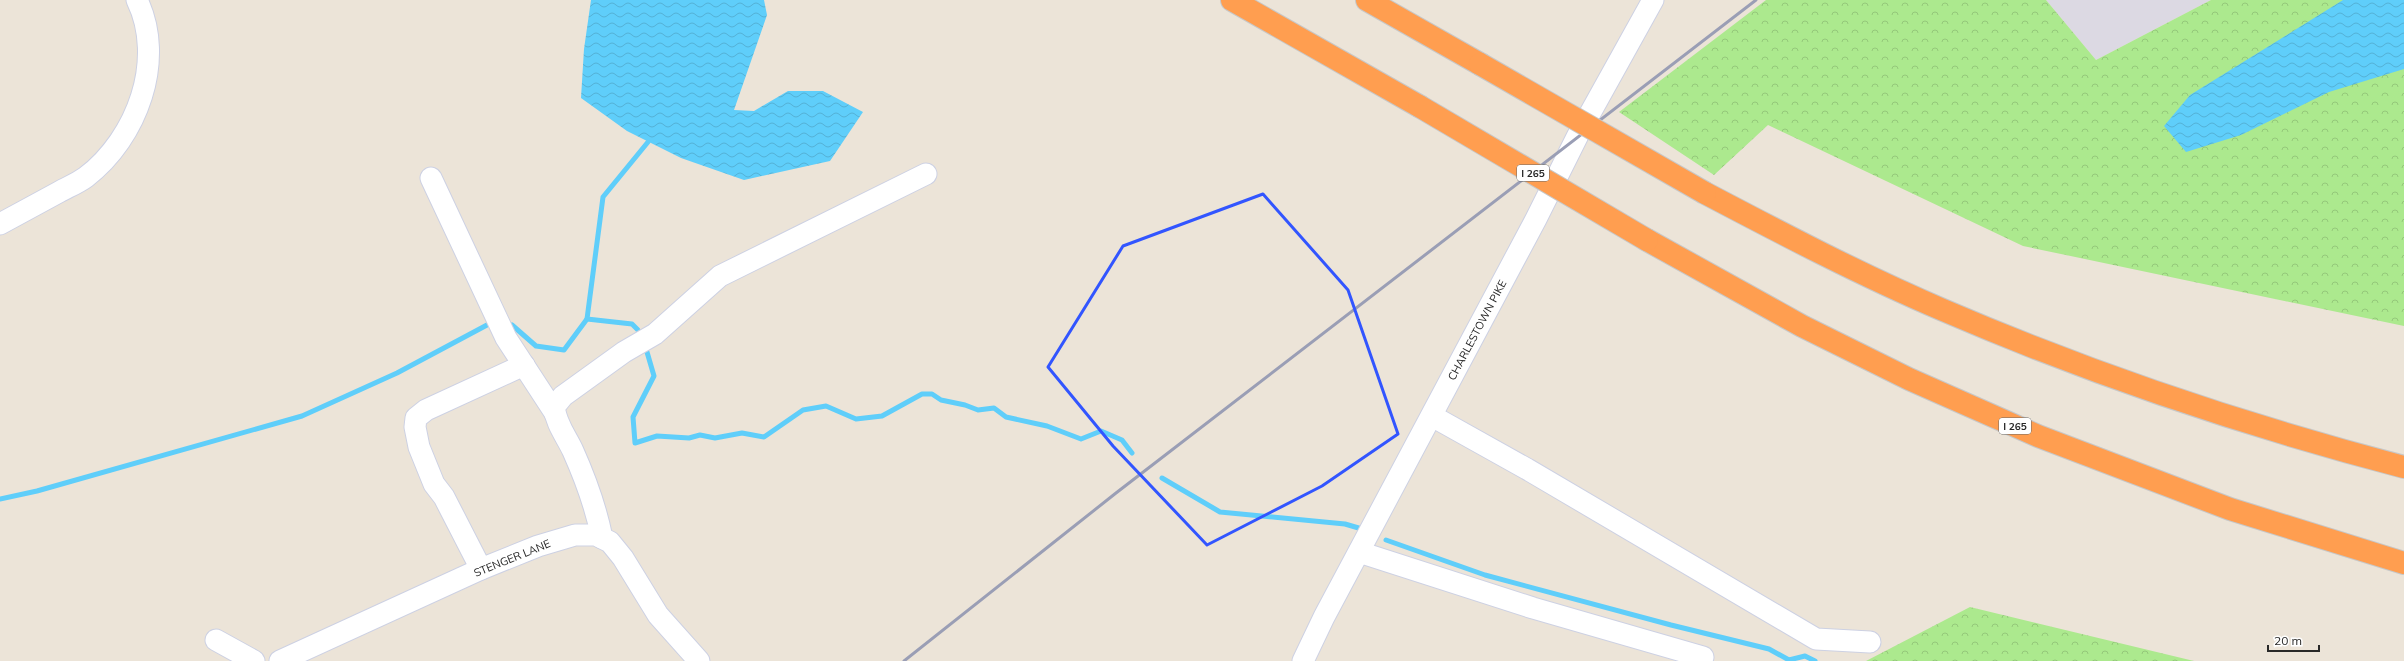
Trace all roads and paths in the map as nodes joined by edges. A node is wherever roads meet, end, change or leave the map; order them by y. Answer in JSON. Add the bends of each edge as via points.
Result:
{"nodes":[{"id":1,"x":138,"y":0,"type":"edge"},
{"id":2,"x":1232,"y":0,"type":"edge"},
{"id":3,"x":1367,"y":0,"type":"edge"},
{"id":4,"x":1653,"y":0,"type":"edge"},
{"id":5,"x":926,"y":174,"type":"dead end"},
{"id":6,"x":431,"y":178,"type":"dead end"},
{"id":7,"x":0,"y":224,"type":"edge"},
{"id":8,"x":524,"y":365,"type":"junction"},
{"id":9,"x":555,"y":413,"type":"junction"},
{"id":10,"x":1432,"y":416,"type":"junction"},
{"id":11,"x":2404,"y":467,"type":"edge"},
{"id":12,"x":602,"y":538,"type":"junction"},
{"id":13,"x":1359,"y":552,"type":"junction"},
{"id":14,"x":2404,"y":563,"type":"edge"},
{"id":15,"x":481,"y":569,"type":"junction"},
{"id":16,"x":216,"y":640,"type":"dead end"},
{"id":17,"x":1870,"y":642,"type":"dead end"},
{"id":18,"x":1703,"y":657,"type":"dead end"},
{"id":19,"x":254,"y":661,"type":"edge"},
{"id":20,"x":280,"y":661,"type":"edge"},
{"id":21,"x":699,"y":661,"type":"edge"},
{"id":22,"x":1303,"y":661,"type":"edge"}],
"edges":[{"from":1,"to":7,"type":"street","via":[[150,38],[147,78],[136,112],[115,148],[86,178]]},
{"from":2,"to":14,"type":"highway","number":"I 265","bridge":true,"via":[[1648,240],[1809,329],[1909,379],[2038,436],[2230,509]]},
{"from":3,"to":11,"type":"highway","bridge":true,"via":[[1705,193],[1866,275],[2019,342],[2203,407],[2333,448]]},
{"from":4,"to":10,"type":"street","name":"CHARLESTOWN PIKE","via":[[1578,135]]},
{"from":5,"to":9,"type":"street","via":[[720,276],[655,334],[624,352],[563,396],[554,407]]},
{"from":6,"to":8,"type":"street","via":[[500,324]]},
{"from":8,"to":9,"type":"street"},
{"from":8,"to":15,"type":"street","via":[[426,410],[416,418],[419,447],[434,484],[444,497]]},
{"from":9,"to":12,"type":"street","via":[[596,508]]},
{"from":10,"to":13,"type":"street","name":"CHARLESTOWN PIKE"},
{"from":10,"to":17,"type":"street","via":[[1816,639]]},
{"from":12,"to":15,"type":"street","name":"STENGER LANE","via":[[575,535],[538,546]]},
{"from":12,"to":21,"type":"street","via":[[610,542],[623,558],[658,615]]},
{"from":13,"to":18,"type":"street","via":[[1533,608]]},
{"from":13,"to":22,"type":"street","name":"CHARLESTOWN PIKE"},
{"from":15,"to":20,"type":"street","name":"STENGER LANE"},
{"from":16,"to":19,"type":"street"}]}
